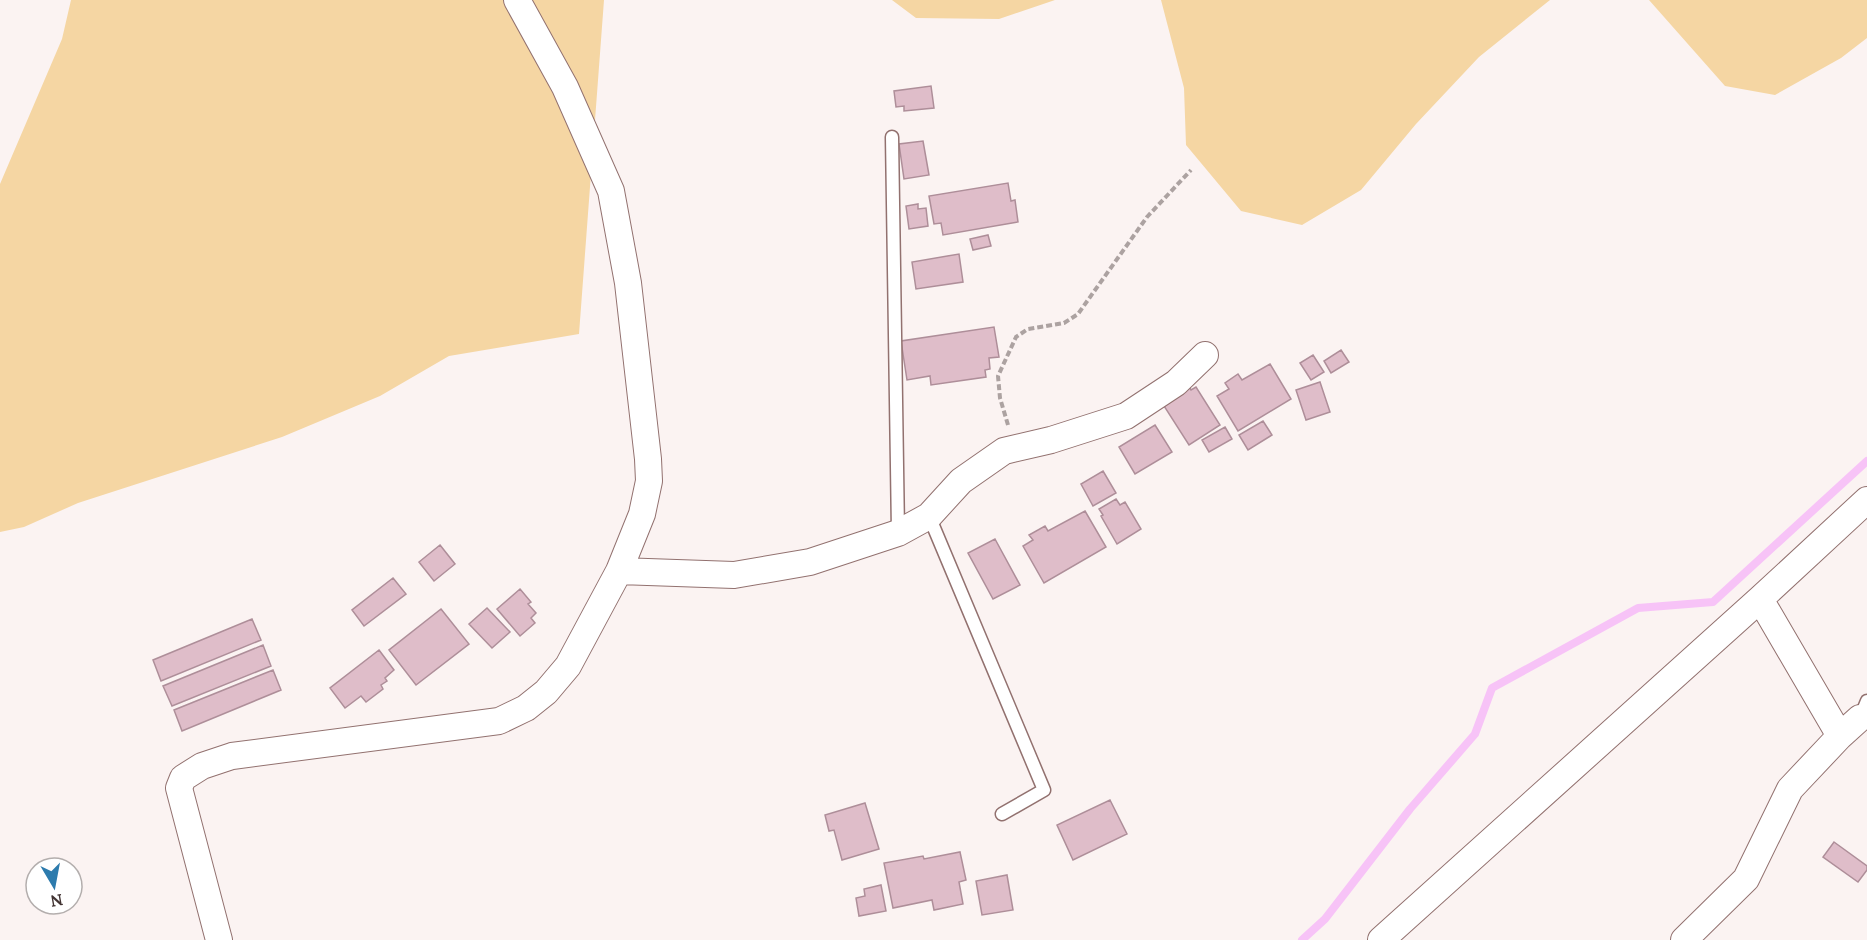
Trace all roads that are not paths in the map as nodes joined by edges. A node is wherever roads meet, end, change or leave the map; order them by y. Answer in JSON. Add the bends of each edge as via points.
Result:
{"nodes":[{"id":1,"x":517,"y":0,"type":"edge"},
{"id":2,"x":892,"y":137,"type":"dead end"},
{"id":3,"x":1205,"y":355,"type":"dead end"},
{"id":4,"x":1867,"y":500,"type":"edge"},
{"id":5,"x":929,"y":516,"type":"junction"},
{"id":6,"x":898,"y":533,"type":"junction"},
{"id":7,"x":619,"y":571,"type":"junction"},
{"id":8,"x":1761,"y":599,"type":"junction"},
{"id":9,"x":1863,"y":709,"type":"edge"},
{"id":10,"x":1840,"y":736,"type":"junction"},
{"id":11,"x":1002,"y":814,"type":"dead end"},
{"id":12,"x":219,"y":940,"type":"edge"},
{"id":13,"x":1381,"y":940,"type":"edge"},
{"id":14,"x":1684,"y":940,"type":"edge"}],
"edges":[{"from":1,"to":7,"type":"street","via":[[565,87],[611,191],[628,283],[649,481],[642,514]]},
{"from":2,"to":6,"type":"lane"},
{"from":3,"to":5,"type":"street","via":[[1176,383],[1126,416],[1004,451],[961,480]]},
{"from":4,"to":8,"type":"street"},
{"from":5,"to":6,"type":"street"},
{"from":5,"to":11,"type":"lane","via":[[1044,790]]},
{"from":6,"to":7,"type":"street","via":[[810,562],[734,575]]},
{"from":7,"to":12,"type":"street","via":[[567,666],[546,692],[526,708],[499,721],[232,756],[202,766],[183,778],[179,788]]},
{"from":8,"to":10,"type":"street"},
{"from":8,"to":13,"type":"street"},
{"from":9,"to":10,"type":"street"},
{"from":10,"to":14,"type":"street","via":[[1790,789],[1746,879]]}]}
